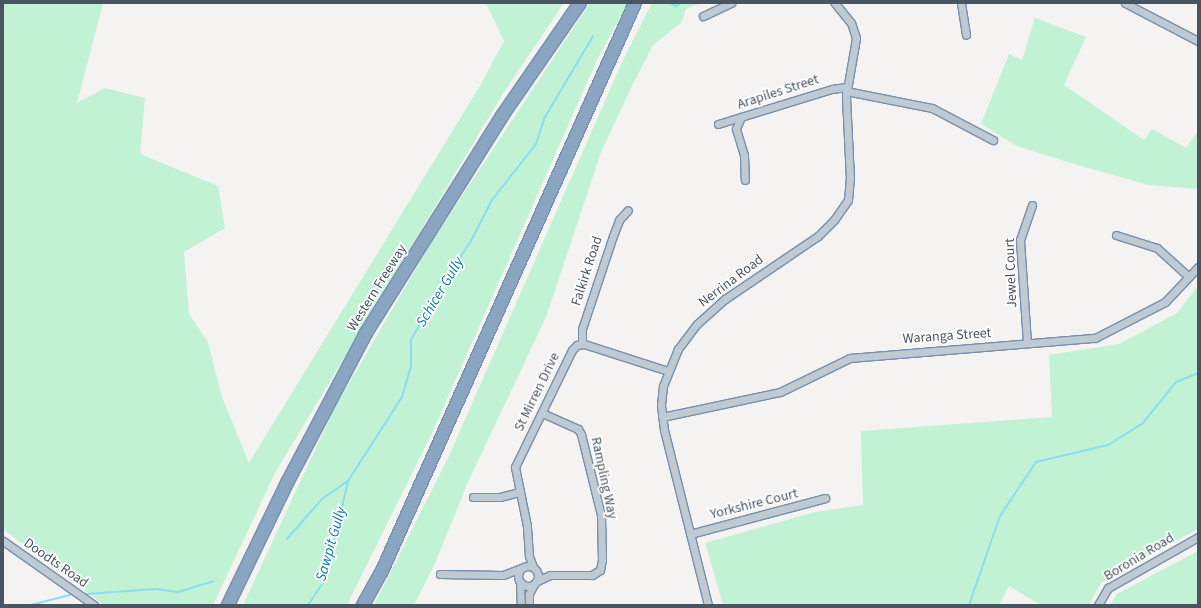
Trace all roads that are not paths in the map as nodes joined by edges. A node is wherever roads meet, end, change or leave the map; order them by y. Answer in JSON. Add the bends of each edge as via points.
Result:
{"nodes":[{"id":1,"x":580,"y":3,"type":"edge"},
{"id":2,"x":635,"y":3,"type":"edge"},
{"id":3,"x":731,"y":3,"type":"edge"},
{"id":4,"x":835,"y":3,"type":"edge"},
{"id":5,"x":961,"y":3,"type":"edge"},
{"id":6,"x":1125,"y":3,"type":"edge"},
{"id":7,"x":703,"y":16,"type":"dead end"},
{"id":8,"x":966,"y":34,"type":"dead end"},
{"id":9,"x":1198,"y":41,"type":"edge"},
{"id":10,"x":846,"y":89,"type":"junction"},
{"id":11,"x":741,"y":117,"type":"junction"},
{"id":12,"x":718,"y":124,"type":"dead end"},
{"id":13,"x":993,"y":140,"type":"dead end"},
{"id":14,"x":745,"y":180,"type":"dead end"},
{"id":15,"x":1032,"y":205,"type":"dead end"},
{"id":16,"x":628,"y":210,"type":"dead end"},
{"id":17,"x":1116,"y":235,"type":"dead end"},
{"id":18,"x":1198,"y":267,"type":"edge"},
{"id":19,"x":1189,"y":277,"type":"junction"},
{"id":20,"x":1027,"y":343,"type":"junction"},
{"id":21,"x":582,"y":344,"type":"junction"},
{"id":22,"x":668,"y":371,"type":"junction"},
{"id":23,"x":542,"y":413,"type":"junction"},
{"id":24,"x":661,"y":415,"type":"junction"},
{"id":25,"x":519,"y":492,"type":"junction"},
{"id":26,"x":473,"y":497,"type":"dead end"},
{"id":27,"x":825,"y":498,"type":"dead end"},
{"id":28,"x":690,"y":534,"type":"junction"},
{"id":29,"x":1198,"y":537,"type":"edge"},
{"id":30,"x":3,"y":541,"type":"edge"},
{"id":31,"x":528,"y":543,"type":"junction"},
{"id":32,"x":534,"y":567,"type":"junction"},
{"id":33,"x":522,"y":568,"type":"junction"},
{"id":34,"x":440,"y":574,"type":"dead end"},
{"id":35,"x":503,"y":575,"type":"junction"},
{"id":36,"x":556,"y":575,"type":"junction"},
{"id":37,"x":520,"y":581,"type":"junction"},
{"id":38,"x":535,"y":582,"type":"junction"},
{"id":39,"x":94,"y":605,"type":"edge"},
{"id":40,"x":228,"y":605,"type":"edge"},
{"id":41,"x":364,"y":605,"type":"edge"},
{"id":42,"x":521,"y":605,"type":"edge"},
{"id":43,"x":529,"y":605,"type":"edge"},
{"id":44,"x":708,"y":605,"type":"edge"},
{"id":45,"x":1098,"y":605,"type":"edge"}],
"edges":[{"from":1,"to":40,"type":"highway","name":"Western Freeway","via":[[502,116],[366,333],[287,482]]},
{"from":2,"to":41,"type":"highway","via":[[382,571]]},
{"from":3,"to":7,"type":"street"},
{"from":4,"to":10,"type":"street","name":"Nerrina Road","via":[[851,23],[856,35]]},
{"from":5,"to":8,"type":"street"},
{"from":6,"to":9,"type":"street"},
{"from":10,"to":11,"type":"street","name":"Arapiles Street","via":[[832,88]]},
{"from":10,"to":13,"type":"street","name":"Arapiles Street","via":[[932,108]]},
{"from":10,"to":22,"type":"street","name":"Nerrina Road","via":[[850,188],[843,209],[818,236],[710,312],[682,341]]},
{"from":11,"to":12,"type":"street","name":"Arapiles Street"},
{"from":11,"to":14,"type":"street","via":[[736,129],[744,155]]},
{"from":15,"to":20,"type":"street","name":"Jewel Court","via":[[1020,240]]},
{"from":16,"to":21,"type":"street","name":"Falkirk Road","via":[[618,221],[582,329]]},
{"from":17,"to":19,"type":"street","via":[[1157,248]]},
{"from":18,"to":19,"type":"street","name":"Waranga Street"},
{"from":19,"to":20,"type":"street","name":"Waranga Street","via":[[1163,304],[1098,337]]},
{"from":20,"to":24,"type":"street","name":"Waranga Street","via":[[850,358],[780,392]]},
{"from":21,"to":22,"type":"street"},
{"from":21,"to":23,"type":"street","name":"St Mirren Drive","via":[[572,350]]},
{"from":22,"to":24,"type":"street","name":"Nerrina Road","via":[[662,390]]},
{"from":23,"to":25,"type":"street","name":"St Mirren Drive","via":[[515,465]]},
{"from":23,"to":36,"type":"street","name":"Rampling Way","via":[[578,429],[581,434],[601,514],[602,562],[598,572],[588,576]]},
{"from":24,"to":28,"type":"street","name":"Nerrina Road"},
{"from":25,"to":26,"type":"street","via":[[500,497]]},
{"from":25,"to":31,"type":"street","name":"St Mirren Drive"},
{"from":27,"to":28,"type":"street","name":"Yorkshire Court"},
{"from":28,"to":44,"type":"street","name":"Nerrina Road"},
{"from":29,"to":45,"type":"street","name":"Boronia Road","via":[[1108,588]]},
{"from":30,"to":39,"type":"street","name":"Doodts Road"},
{"from":31,"to":32,"type":"street","name":"St Mirren Drive","via":[[529,556]]},
{"from":31,"to":33,"type":"street","name":"St Mirren Drive"},
{"from":32,"to":33,"type":"street"},
{"from":32,"to":36,"type":"street"},
{"from":32,"to":38,"type":"street","via":[[538,575]]},
{"from":33,"to":35,"type":"street"},
{"from":33,"to":37,"type":"street","via":[[518,574]]},
{"from":34,"to":35,"type":"street"},
{"from":35,"to":37,"type":"street"},
{"from":36,"to":38,"type":"street"},
{"from":37,"to":38,"type":"street","via":[[528,586]]},
{"from":37,"to":42,"type":"street"},
{"from":38,"to":43,"type":"street","via":[[529,594]]}]}
